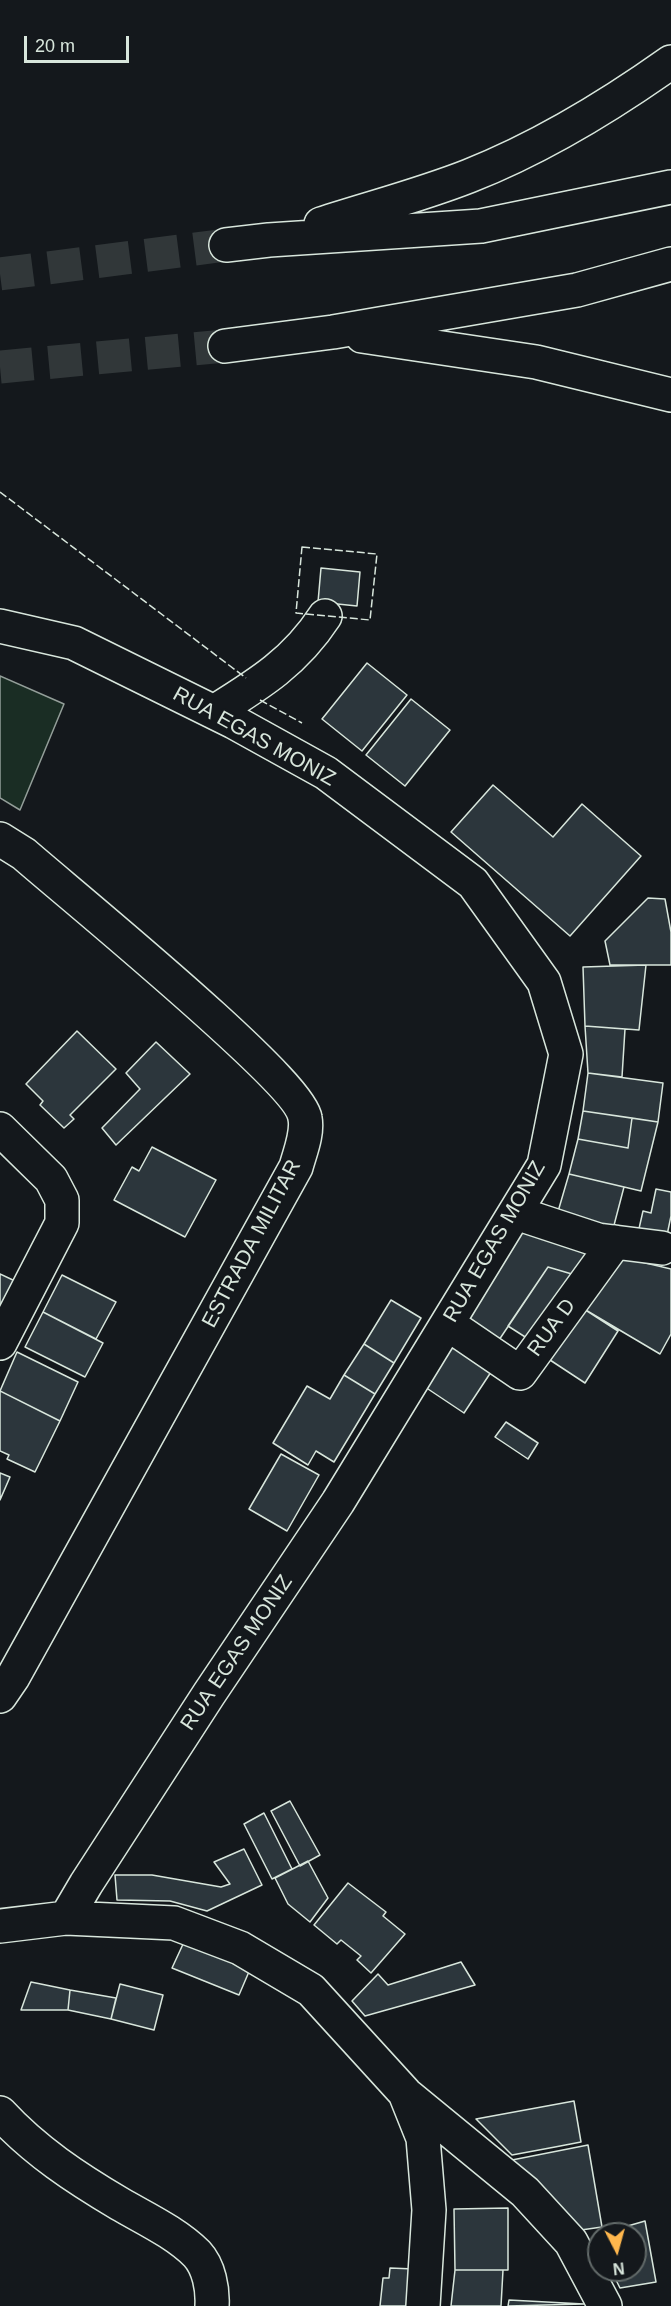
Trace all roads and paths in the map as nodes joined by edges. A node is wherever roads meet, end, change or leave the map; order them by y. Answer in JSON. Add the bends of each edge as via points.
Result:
{"nodes":[{"id":1,"x":671,"y":62,"type":"edge"},
{"id":2,"x":671,"y":187,"type":"edge"},
{"id":3,"x":269,"y":240,"type":"junction"},
{"id":4,"x":226,"y":245,"type":"tunnel mouth"},
{"id":5,"x":671,"y":264,"type":"edge"},
{"id":6,"x":333,"y":332,"type":"junction"},
{"id":7,"x":225,"y":346,"type":"tunnel mouth"},
{"id":8,"x":671,"y":395,"type":"edge"},
{"id":9,"x":325,"y":616,"type":"dead end"},
{"id":10,"x":0,"y":626,"type":"edge"},
{"id":11,"x":214,"y":712,"type":"junction"},
{"id":12,"x":0,"y":839,"type":"edge"},
{"id":13,"x":0,"y":1129,"type":"edge"},
{"id":14,"x":516,"y":1213,"type":"junction"},
{"id":15,"x":615,"y":1242,"type":"junction"},
{"id":16,"x":662,"y":1248,"type":"dead end"},
{"id":17,"x":448,"y":1324,"type":"junction"},
{"id":18,"x":0,"y":1343,"type":"edge"},
{"id":19,"x":0,"y":1696,"type":"edge"},
{"id":20,"x":66,"y":1918,"type":"junction"},
{"id":21,"x":0,"y":1926,"type":"edge"},
{"id":22,"x":405,"y":2093,"type":"junction"},
{"id":23,"x":0,"y":2113,"type":"edge"},
{"id":24,"x":213,"y":2306,"type":"edge"},
{"id":25,"x":423,"y":2306,"type":"edge"},
{"id":26,"x":604,"y":2306,"type":"edge"}],
"edges":[{"from":1,"to":3,"type":"main road","via":[[556,134],[470,176]]},
{"from":2,"to":3,"type":"main road","via":[[481,226]]},
{"from":3,"to":4,"type":"main road"},
{"from":5,"to":6,"type":"main road","via":[[577,290]]},
{"from":6,"to":7,"type":"main road"},
{"from":6,"to":8,"type":"main road","via":[[536,362]]},
{"from":9,"to":11,"type":"main road","via":[[283,666]]},
{"from":10,"to":11,"type":"main road","name":"RUA EGAS MONIZ","via":[[74,643]]},
{"from":11,"to":14,"type":"main road","name":"RUA EGAS MONIZ","via":[[326,773],[473,883],[544,982],[566,1054],[544,1165]]},
{"from":12,"to":19,"type":"main road","name":"ESTRADA MILITAR","via":[[24,854],[243,1044],[292,1093],[305,1117],[296,1167]]},
{"from":13,"to":18,"type":"main road","via":[[51,1179],[62,1200],[62,1223]]},
{"from":14,"to":15,"type":"main road"},
{"from":14,"to":17,"type":"main road","name":"RUA EGAS MONIZ"},
{"from":15,"to":16,"type":"main road"},
{"from":15,"to":17,"type":"main road","name":"RUA D","via":[[520,1373]]},
{"from":17,"to":20,"type":"main road","name":"RUA EGAS MONIZ","via":[[338,1502]]},
{"from":20,"to":21,"type":"main road"},
{"from":20,"to":22,"type":"main road","via":[[174,1923],[240,1948],[311,1990]]},
{"from":22,"to":25,"type":"main road","via":[[423,2138],[429,2210]]},
{"from":22,"to":26,"type":"main road","via":[[525,2192],[571,2242]]},
{"from":23,"to":24,"type":"main road","via":[[40,2151],[78,2179],[179,2239],[199,2256],[210,2279]]}]}
